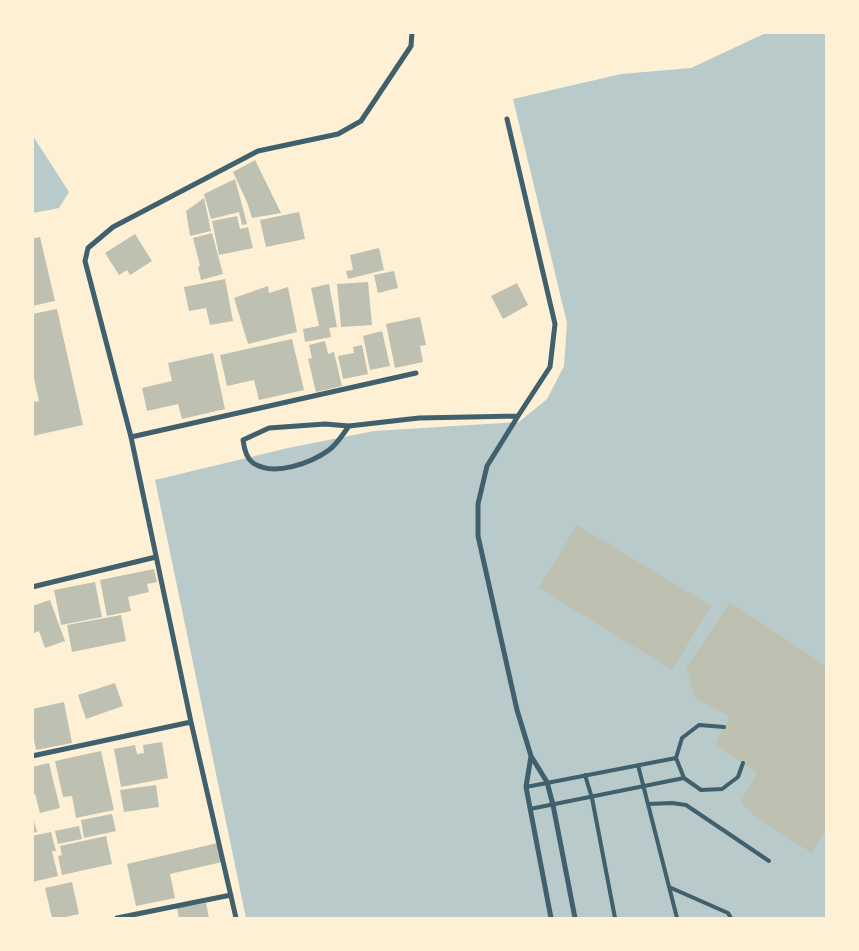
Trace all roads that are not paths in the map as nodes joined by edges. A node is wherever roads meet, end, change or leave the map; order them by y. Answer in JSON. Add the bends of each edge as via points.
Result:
{"nodes":[{"id":1,"x":412,"y":32,"type":"edge"},
{"id":2,"x":507,"y":119,"type":"dead end"},
{"id":3,"x":416,"y":373,"type":"dead end"},
{"id":4,"x":518,"y":416,"type":"junction"},
{"id":5,"x":349,"y":426,"type":"junction"},
{"id":6,"x":131,"y":437,"type":"junction"},
{"id":7,"x":156,"y":557,"type":"junction"},
{"id":8,"x":32,"y":587,"type":"edge"},
{"id":9,"x":191,"y":722,"type":"junction"},
{"id":10,"x":724,"y":727,"type":"dead end"},
{"id":11,"x":32,"y":756,"type":"edge"},
{"id":12,"x":531,"y":756,"type":"junction"},
{"id":13,"x":676,"y":758,"type":"junction"},
{"id":14,"x":743,"y":763,"type":"dead end"},
{"id":15,"x":638,"y":765,"type":"junction"},
{"id":16,"x":585,"y":775,"type":"junction"},
{"id":17,"x":684,"y":778,"type":"junction"},
{"id":18,"x":547,"y":782,"type":"junction"},
{"id":19,"x":526,"y":787,"type":"junction"},
{"id":20,"x":644,"y":788,"type":"junction"},
{"id":21,"x":592,"y":798,"type":"junction"},
{"id":22,"x":648,"y":804,"type":"junction"},
{"id":23,"x":553,"y":805,"type":"junction"},
{"id":24,"x":530,"y":809,"type":"junction"},
{"id":25,"x":769,"y":861,"type":"dead end"},
{"id":26,"x":669,"y":887,"type":"junction"},
{"id":27,"x":231,"y":895,"type":"junction"},
{"id":28,"x":117,"y":918,"type":"edge"},
{"id":29,"x":236,"y":918,"type":"edge"},
{"id":30,"x":551,"y":918,"type":"edge"},
{"id":31,"x":575,"y":918,"type":"edge"},
{"id":32,"x":615,"y":918,"type":"edge"},
{"id":33,"x":677,"y":918,"type":"edge"},
{"id":34,"x":731,"y":918,"type":"edge"}],
"edges":[{"from":1,"to":6,"type":"street","via":[[411,46],[360,121],[338,134],[258,151],[113,227],[88,248],[85,261]]},
{"from":2,"to":4,"type":"street","via":[[555,324],[550,367]]},
{"from":3,"to":6,"type":"street"},
{"from":4,"to":5,"type":"street","via":[[419,418]]},
{"from":4,"to":12,"type":"street","via":[[488,466],[478,504],[478,536],[517,710]]},
{"from":5,"to":5,"type":"street","via":[[324,424],[270,428],[243,440],[245,452],[253,463],[272,469],[296,467],[330,450]]},
{"from":6,"to":7,"type":"street"},
{"from":7,"to":8,"type":"street"},
{"from":7,"to":9,"type":"street"},
{"from":9,"to":11,"type":"street"},
{"from":9,"to":27,"type":"street"},
{"from":10,"to":13,"type":"lane","via":[[699,726],[682,738]]},
{"from":12,"to":18,"type":"street"},
{"from":12,"to":19,"type":"street"},
{"from":13,"to":15,"type":"lane"},
{"from":13,"to":17,"type":"lane"},
{"from":14,"to":17,"type":"lane","via":[[738,777],[722,790],[701,790]]},
{"from":15,"to":16,"type":"lane"},
{"from":15,"to":20,"type":"lane"},
{"from":16,"to":18,"type":"lane"},
{"from":16,"to":21,"type":"lane"},
{"from":17,"to":20,"type":"lane"},
{"from":18,"to":19,"type":"lane"},
{"from":18,"to":23,"type":"street"},
{"from":19,"to":24,"type":"street"},
{"from":20,"to":21,"type":"lane"},
{"from":20,"to":22,"type":"lane"},
{"from":21,"to":23,"type":"lane"},
{"from":21,"to":32,"type":"lane"},
{"from":22,"to":25,"type":"lane","via":[[686,805]]},
{"from":22,"to":26,"type":"lane"},
{"from":23,"to":24,"type":"lane"},
{"from":23,"to":31,"type":"street"},
{"from":24,"to":30,"type":"street"},
{"from":26,"to":33,"type":"lane"},
{"from":26,"to":34,"type":"lane","via":[[728,913]]},
{"from":27,"to":28,"type":"street"},
{"from":27,"to":29,"type":"street"}]}
